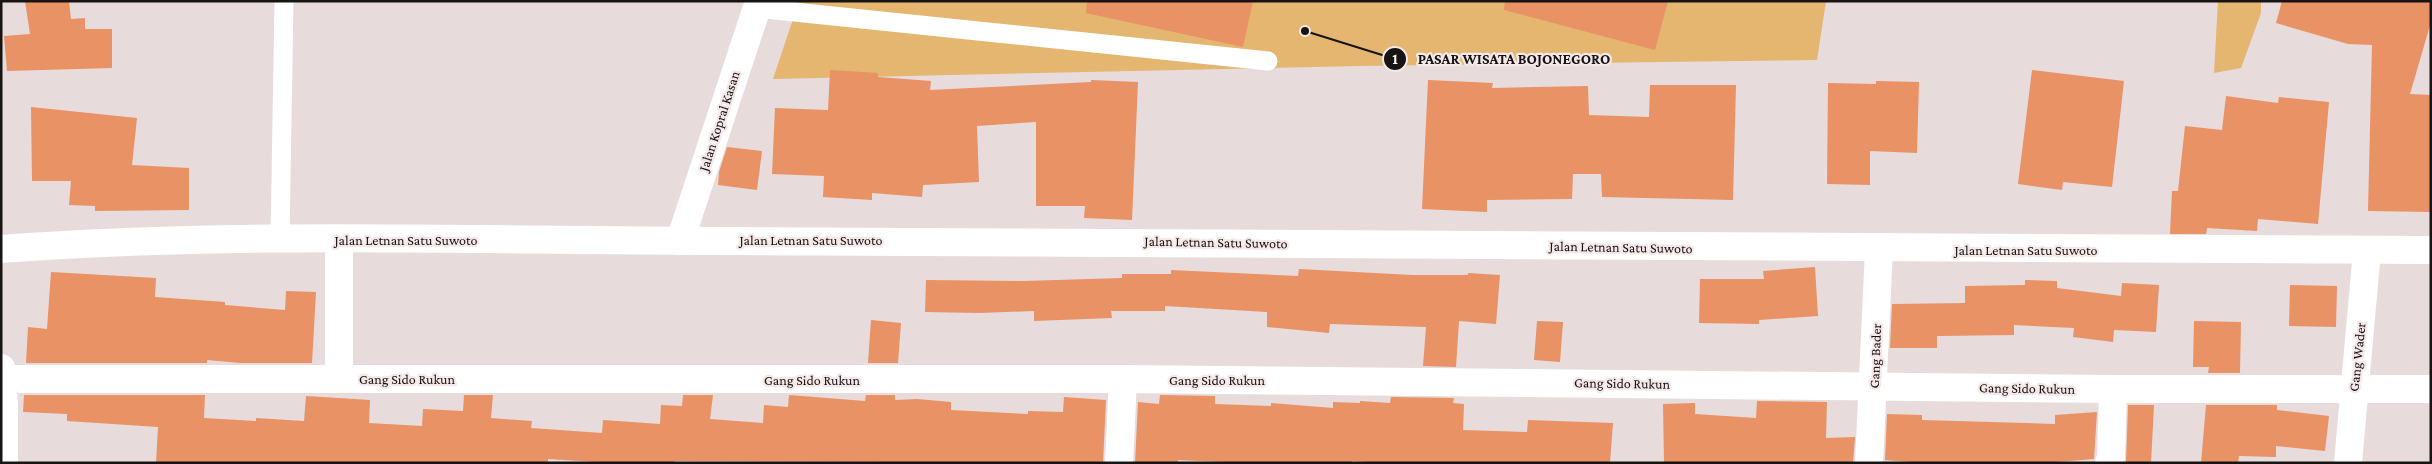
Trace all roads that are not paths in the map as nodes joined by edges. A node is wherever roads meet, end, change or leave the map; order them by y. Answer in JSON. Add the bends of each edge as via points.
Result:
{"nodes":[{"id":1,"x":284,"y":1,"type":"edge"},
{"id":2,"x":757,"y":5,"type":"edge"},
{"id":3,"x":1268,"y":61,"type":"dead end"},
{"id":4,"x":280,"y":239,"type":"junction"},
{"id":5,"x":339,"y":239,"type":"junction"},
{"id":6,"x":680,"y":241,"type":"junction"},
{"id":7,"x":1,"y":249,"type":"edge"},
{"id":8,"x":1880,"y":250,"type":"junction"},
{"id":9,"x":2431,"y":250,"type":"edge"},
{"id":10,"x":2367,"y":251,"type":"junction"},
{"id":11,"x":339,"y":379,"type":"junction"},
{"id":12,"x":1123,"y":379,"type":"junction"},
{"id":13,"x":1874,"y":386,"type":"junction"},
{"id":14,"x":2354,"y":387,"type":"junction"},
{"id":15,"x":2,"y":389,"type":"edge"},
{"id":16,"x":2113,"y":389,"type":"junction"},
{"id":17,"x":2431,"y":389,"type":"edge"},
{"id":18,"x":4,"y":463,"type":"edge"},
{"id":19,"x":1119,"y":463,"type":"edge"},
{"id":20,"x":1869,"y":463,"type":"edge"},
{"id":21,"x":2109,"y":463,"type":"edge"},
{"id":22,"x":2348,"y":463,"type":"edge"}],
"edges":[{"from":1,"to":4,"type":"lane"},
{"from":2,"to":3,"type":"lane"},
{"from":2,"to":6,"type":"street","name":"Jalan Kopral Kasan"},
{"from":4,"to":5,"type":"street","name":"Jalan Letnan Satu Suwoto"},
{"from":4,"to":7,"type":"street","name":"Jalan Letnan Satu Suwoto","via":[[61,244]]},
{"from":5,"to":6,"type":"street","name":"Jalan Letnan Satu Suwoto"},
{"from":5,"to":11,"type":"street"},
{"from":6,"to":8,"type":"street","name":"Jalan Letnan Satu Suwoto","via":[[1188,242]]},
{"from":8,"to":10,"type":"street","name":"Jalan Letnan Satu Suwoto"},
{"from":8,"to":13,"type":"street","name":"Gang Bader"},
{"from":9,"to":10,"type":"street","name":"Jalan Letnan Satu Suwoto"},
{"from":10,"to":14,"type":"street","name":"Gang Wader"},
{"from":11,"to":12,"type":"street","name":"Gang Sido Rukun"},
{"from":11,"to":15,"type":"street","name":"Gang Sido Rukun"},
{"from":12,"to":13,"type":"street","name":"Gang Sido Rukun"},
{"from":12,"to":19,"type":"street"},
{"from":13,"to":16,"type":"street","name":"Gang Sido Rukun"},
{"from":13,"to":20,"type":"street","name":"Gang Bader"},
{"from":14,"to":16,"type":"street","name":"Gang Sido Rukun"},
{"from":14,"to":17,"type":"street","name":"Gang Sido Rukun"},
{"from":14,"to":22,"type":"street","name":"Gang Wader"},
{"from":15,"to":18,"type":"street"},
{"from":16,"to":21,"type":"street"}]}
